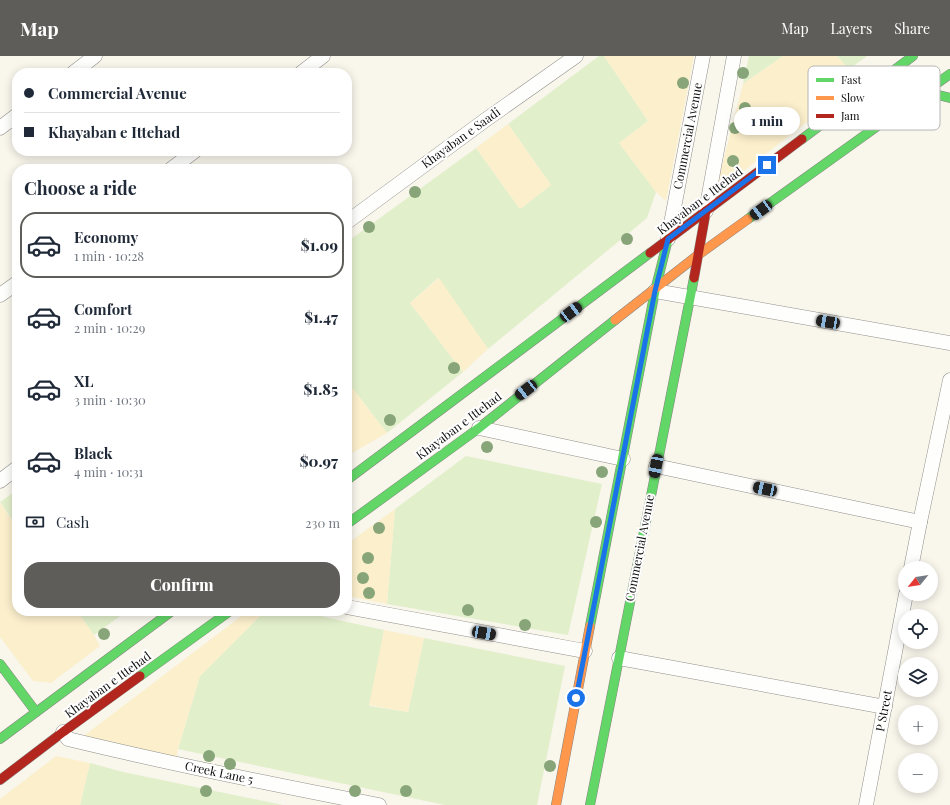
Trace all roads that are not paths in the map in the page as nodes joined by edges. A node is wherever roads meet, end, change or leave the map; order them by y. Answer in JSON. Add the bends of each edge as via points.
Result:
{"nodes":[{"id":1,"x":95,"y":56,"type":"edge"},
{"id":2,"x":323,"y":56,"type":"edge"},
{"id":3,"x":576,"y":56,"type":"edge"},
{"id":4,"x":704,"y":56,"type":"edge"},
{"id":5,"x":734,"y":56,"type":"edge"},
{"id":6,"x":913,"y":56,"type":"edge"},
{"id":7,"x":900,"y":66,"type":"edge"},
{"id":8,"x":79,"y":68,"type":"edge"},
{"id":9,"x":307,"y":68,"type":"edge"},
{"id":10,"x":950,"y":74,"type":"edge"},
{"id":11,"x":940,"y":82,"type":"edge"},
{"id":12,"x":940,"y":96,"type":"edge"},
{"id":13,"x":950,"y":98,"type":"edge"},
{"id":14,"x":12,"y":119,"type":"edge"},
{"id":15,"x":0,"y":128,"type":"edge"},
{"id":16,"x":814,"y":130,"type":"edge"},
{"id":17,"x":873,"y":130,"type":"edge"},
{"id":18,"x":188,"y":156,"type":"edge"},
{"id":19,"x":178,"y":164,"type":"edge"},
{"id":20,"x":706,"y":211,"type":"junction"},
{"id":21,"x":352,"y":218,"type":"edge"},
{"id":22,"x":668,"y":239,"type":"junction"},
{"id":23,"x":698,"y":255,"type":"junction"},
{"id":24,"x":12,"y":286,"type":"edge"},
{"id":25,"x":655,"y":289,"type":"junction"},
{"id":26,"x":0,"y":295,"type":"edge"},
{"id":27,"x":690,"y":298,"type":"junction"},
{"id":28,"x":950,"y":343,"type":"edge"},
{"id":29,"x":950,"y":380,"type":"edge"},
{"id":30,"x":479,"y":428,"type":"junction"},
{"id":31,"x":622,"y":459,"type":"junction"},
{"id":32,"x":656,"y":466,"type":"junction"},
{"id":33,"x":12,"y":472,"type":"edge"},
{"id":34,"x":352,"y":476,"type":"edge"},
{"id":35,"x":0,"y":481,"type":"edge"},
{"id":36,"x":352,"y":520,"type":"edge"},
{"id":37,"x":920,"y":522,"type":"junction"},
{"id":38,"x":912,"y":561,"type":"edge"},
{"id":39,"x":905,"y":601,"type":"edge"},
{"id":40,"x":352,"y":608,"type":"edge"},
{"id":41,"x":165,"y":616,"type":"edge"},
{"id":42,"x":223,"y":616,"type":"edge"},
{"id":43,"x":585,"y":652,"type":"junction"},
{"id":44,"x":619,"y":658,"type":"junction"},
{"id":45,"x":0,"y":664,"type":"edge"},
{"id":46,"x":885,"y":707,"type":"junction"},
{"id":47,"x":36,"y":712,"type":"junction"},
{"id":48,"x":63,"y":732,"type":"junction"},
{"id":49,"x":0,"y":739,"type":"edge"},
{"id":50,"x":0,"y":780,"type":"edge"},
{"id":51,"x":379,"y":805,"type":"edge"},
{"id":52,"x":556,"y":805,"type":"edge"},
{"id":53,"x":590,"y":805,"type":"edge"},
{"id":54,"x":866,"y":805,"type":"edge"}],
"edges":[{"from":1,"to":8,"type":"street"},
{"from":2,"to":9,"type":"street"},
{"from":3,"to":21,"type":"street","name":"Khayaban e Saadi"},
{"from":4,"to":22,"type":"street","name":"Commercial Avenue"},
{"from":5,"to":20,"type":"street","name":"Commercial Avenue"},
{"from":6,"to":7,"type":"main road","name":"Khayaban e Ittehad"},
{"from":10,"to":11,"type":"main road","name":"Khayaban e Ittehad"},
{"from":12,"to":13,"type":"main road"},
{"from":14,"to":15,"type":"street"},
{"from":16,"to":20,"type":"main road","name":"Khayaban e Ittehad"},
{"from":17,"to":23,"type":"main road","name":"Khayaban e Ittehad"},
{"from":18,"to":19,"type":"street"},
{"from":20,"to":22,"type":"main road","name":"Khayaban e Ittehad"},
{"from":20,"to":23,"type":"main road","name":"Commercial Avenue"},
{"from":22,"to":25,"type":"main road","name":"Commercial Avenue"},
{"from":22,"to":34,"type":"main road","name":"Khayaban e Ittehad"},
{"from":23,"to":25,"type":"main road","name":"Khayaban e Ittehad"},
{"from":23,"to":27,"type":"main road","name":"Commercial Avenue"},
{"from":24,"to":26,"type":"street"},
{"from":25,"to":27,"type":"street"},
{"from":25,"to":30,"type":"main road","name":"Khayaban e Ittehad"},
{"from":25,"to":31,"type":"main road","name":"Commercial Avenue"},
{"from":27,"to":28,"type":"street"},
{"from":27,"to":32,"type":"main road","name":"Commercial Avenue"},
{"from":29,"to":37,"type":"street"},
{"from":30,"to":31,"type":"street"},
{"from":30,"to":36,"type":"main road","name":"Khayaban e Ittehad"},
{"from":31,"to":43,"type":"main road","name":"Commercial Avenue"},
{"from":32,"to":37,"type":"street"},
{"from":32,"to":44,"type":"main road","name":"Commercial Avenue"},
{"from":33,"to":35,"type":"street"},
{"from":37,"to":38,"type":"street"},
{"from":39,"to":46,"type":"street","name":"P Street"},
{"from":40,"to":43,"type":"street"},
{"from":41,"to":47,"type":"main road","name":"Khayaban e Ittehad"},
{"from":42,"to":48,"type":"main road","name":"Khayaban e Ittehad"},
{"from":43,"to":52,"type":"main road","name":"Commercial Avenue"},
{"from":44,"to":46,"type":"street"},
{"from":44,"to":53,"type":"main road","name":"Commercial Avenue"},
{"from":45,"to":47,"type":"main road"},
{"from":46,"to":54,"type":"street","name":"P Street"},
{"from":47,"to":49,"type":"main road","name":"Khayaban e Ittehad"},
{"from":48,"to":50,"type":"main road","name":"Khayaban e Ittehad"},
{"from":48,"to":51,"type":"street","name":"Creek Lane 5","via":[[68,739],[106,749]]}]}
